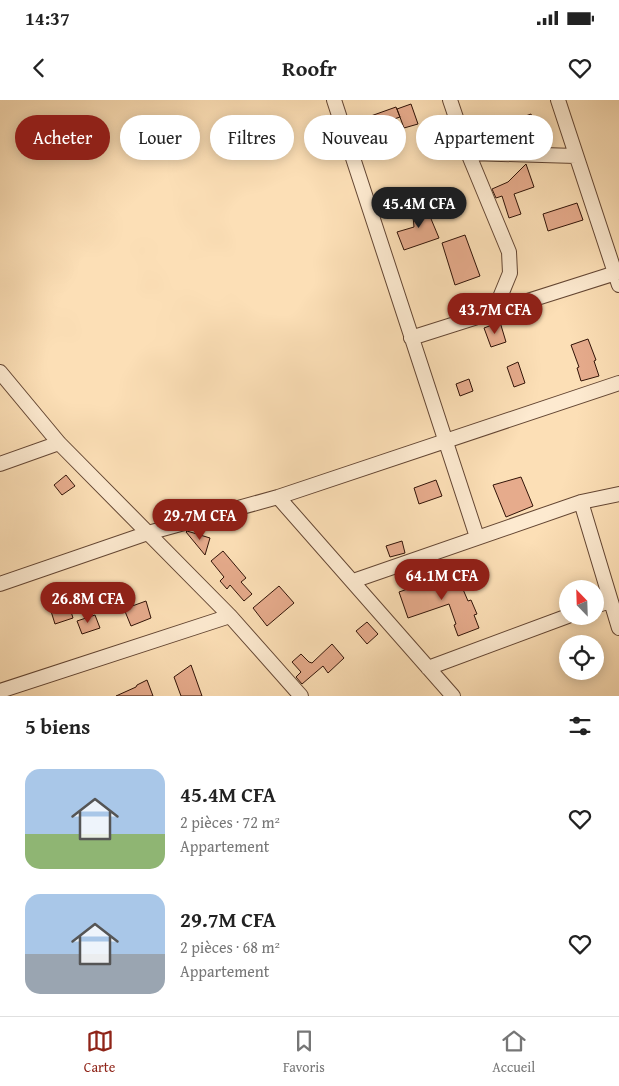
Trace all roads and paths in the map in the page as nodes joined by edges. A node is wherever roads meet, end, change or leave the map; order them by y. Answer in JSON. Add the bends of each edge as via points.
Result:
{"nodes":[{"id":1,"x":334,"y":100,"type":"edge"},
{"id":2,"x":450,"y":100,"type":"edge"},
{"id":3,"x":558,"y":100,"type":"edge"},
{"id":4,"x":455,"y":115,"type":"edge"},
{"id":5,"x":553,"y":155,"type":"edge"},
{"id":6,"x":576,"y":156,"type":"junction"},
{"id":7,"x":471,"y":160,"type":"edge"},
{"id":8,"x":618,"y":277,"type":"edge"},
{"id":9,"x":494,"y":312,"type":"junction"},
{"id":10,"x":411,"y":338,"type":"junction"},
{"id":11,"x":0,"y":372,"type":"edge"},
{"id":12,"x":619,"y":383,"type":"edge"},
{"id":13,"x":444,"y":441,"type":"junction"},
{"id":14,"x":59,"y":443,"type":"junction"},
{"id":15,"x":0,"y":464,"type":"edge"},
{"id":16,"x":619,"y":494,"type":"edge"},
{"id":17,"x":278,"y":497,"type":"junction"},
{"id":18,"x":581,"y":502,"type":"junction"},
{"id":19,"x":148,"y":533,"type":"junction"},
{"id":20,"x":477,"y":537,"type":"junction"},
{"id":21,"x":353,"y":581,"type":"junction"},
{"id":22,"x":0,"y":584,"type":"edge"},
{"id":23,"x":610,"y":601,"type":"junction"},
{"id":24,"x":604,"y":603,"type":"edge"},
{"id":25,"x":230,"y":616,"type":"junction"},
{"id":26,"x":559,"y":619,"type":"edge"},
{"id":27,"x":619,"y":628,"type":"edge"},
{"id":28,"x":428,"y":668,"type":"junction"},
{"id":29,"x":0,"y":691,"type":"edge"},
{"id":30,"x":301,"y":696,"type":"edge"},
{"id":31,"x":453,"y":696,"type":"edge"}],
"edges":[{"from":1,"to":10,"type":"street"},
{"from":2,"to":4,"type":"street"},
{"from":3,"to":6,"type":"street"},
{"from":5,"to":6,"type":"street"},
{"from":6,"to":8,"type":"street"},
{"from":7,"to":9,"type":"street","via":[[511,264],[508,280]]},
{"from":8,"to":9,"type":"street"},
{"from":9,"to":10,"type":"street"},
{"from":10,"to":13,"type":"street"},
{"from":11,"to":14,"type":"street"},
{"from":12,"to":13,"type":"street"},
{"from":13,"to":17,"type":"street"},
{"from":13,"to":20,"type":"street"},
{"from":14,"to":15,"type":"street"},
{"from":14,"to":19,"type":"street"},
{"from":16,"to":18,"type":"street"},
{"from":17,"to":19,"type":"street"},
{"from":17,"to":21,"type":"street"},
{"from":18,"to":20,"type":"street"},
{"from":18,"to":23,"type":"street"},
{"from":19,"to":22,"type":"street"},
{"from":19,"to":25,"type":"street"},
{"from":20,"to":21,"type":"street"},
{"from":21,"to":28,"type":"street"},
{"from":23,"to":24,"type":"street"},
{"from":23,"to":27,"type":"street"},
{"from":25,"to":29,"type":"street"},
{"from":25,"to":30,"type":"street"},
{"from":26,"to":28,"type":"street"},
{"from":28,"to":31,"type":"street"}]}
